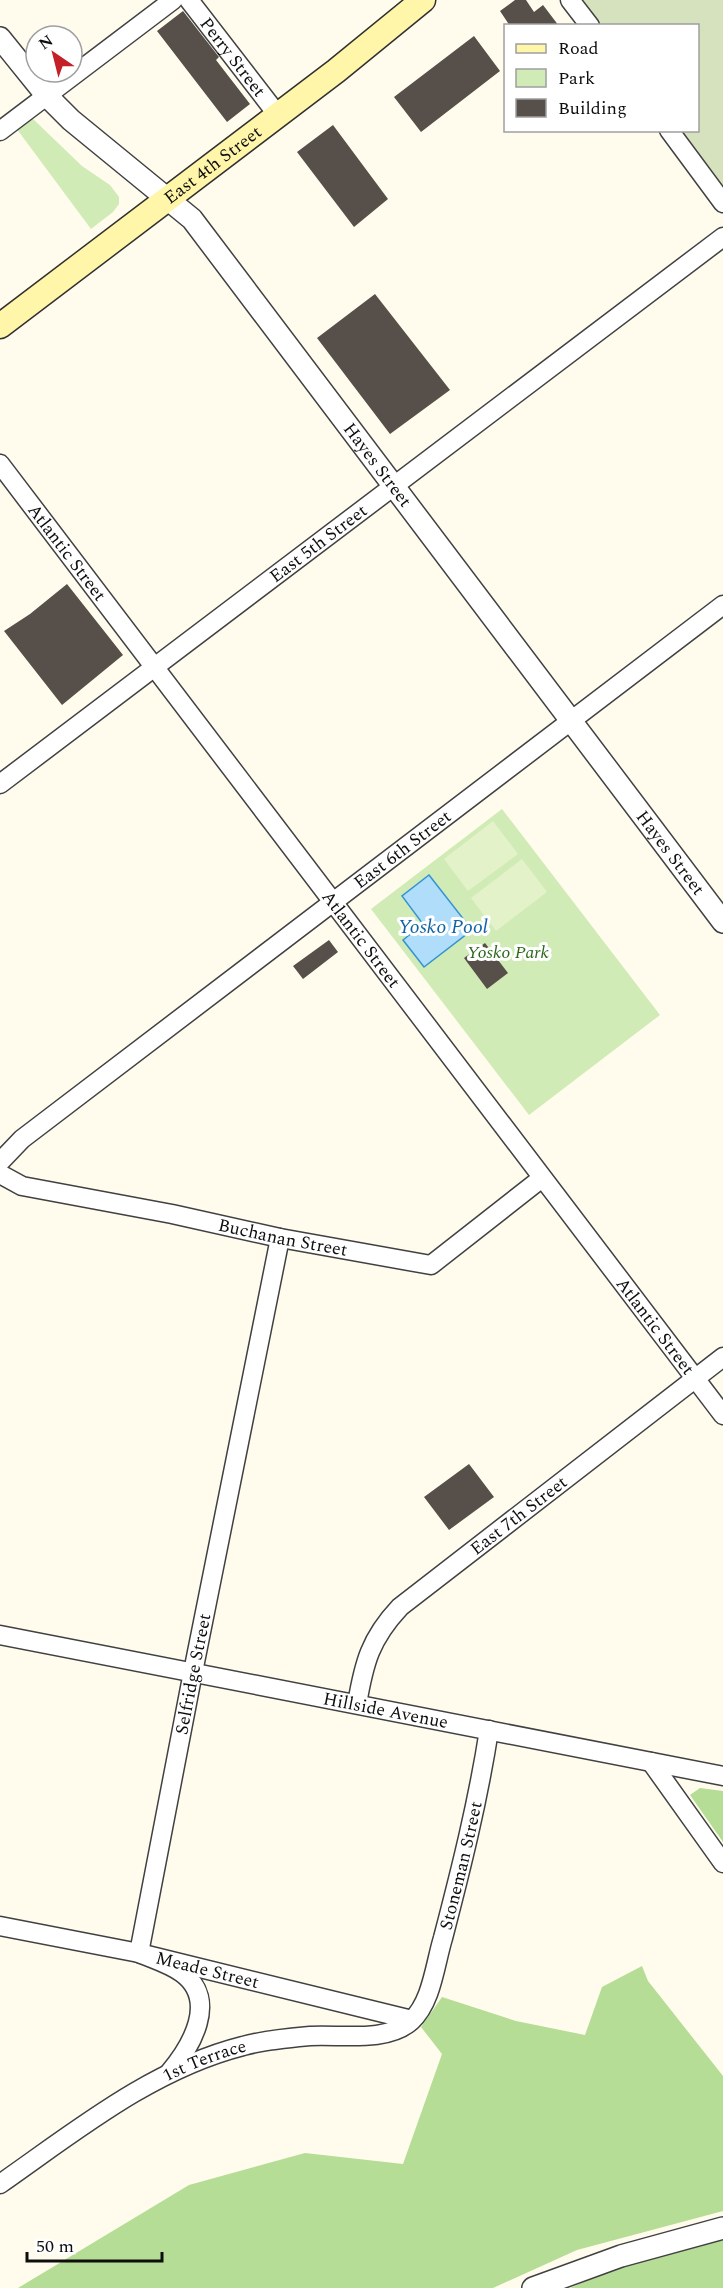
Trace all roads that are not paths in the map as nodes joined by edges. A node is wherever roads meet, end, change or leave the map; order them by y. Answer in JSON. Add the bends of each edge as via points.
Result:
{"nodes":[{"id":1,"x":173,"y":0,"type":"edge"},
{"id":2,"x":189,"y":0,"type":"edge"},
{"id":3,"x":423,"y":0,"type":"edge"},
{"id":4,"x":570,"y":0,"type":"edge"},
{"id":5,"x":588,"y":24,"type":"edge"},
{"id":6,"x":0,"y":38,"type":"edge"},
{"id":7,"x":46,"y":94,"type":"junction"},
{"id":8,"x":277,"y":114,"type":"junction"},
{"id":9,"x":0,"y":131,"type":"edge"},
{"id":10,"x":670,"y":132,"type":"edge"},
{"id":11,"x":168,"y":199,"type":"junction"},
{"id":12,"x":723,"y":203,"type":"edge"},
{"id":13,"x":723,"y":237,"type":"edge"},
{"id":14,"x":0,"y":326,"type":"edge"},
{"id":15,"x":0,"y":464,"type":"edge"},
{"id":16,"x":394,"y":486,"type":"junction"},
{"id":17,"x":723,"y":605,"type":"edge"},
{"id":18,"x":154,"y":667,"type":"junction"},
{"id":19,"x":571,"y":720,"type":"junction"},
{"id":20,"x":0,"y":784,"type":"edge"},
{"id":21,"x":332,"y":902,"type":"junction"},
{"id":22,"x":723,"y":922,"type":"edge"},
{"id":23,"x":0,"y":1162,"type":"edge"},
{"id":24,"x":0,"y":1174,"type":"edge"},
{"id":25,"x":542,"y":1178,"type":"junction"},
{"id":26,"x":280,"y":1238,"type":"junction"},
{"id":27,"x":723,"y":1357,"type":"edge"},
{"id":28,"x":695,"y":1378,"type":"junction"},
{"id":29,"x":723,"y":1415,"type":"edge"},
{"id":30,"x":0,"y":1635,"type":"edge"},
{"id":31,"x":193,"y":1672,"type":"junction"},
{"id":32,"x":357,"y":1704,"type":"junction"},
{"id":33,"x":489,"y":1730,"type":"junction"},
{"id":34,"x":651,"y":1762,"type":"junction"},
{"id":35,"x":723,"y":1776,"type":"edge"},
{"id":36,"x":723,"y":1863,"type":"edge"},
{"id":37,"x":0,"y":1926,"type":"edge"},
{"id":38,"x":140,"y":1953,"type":"junction"},
{"id":39,"x":412,"y":2020,"type":"junction"},
{"id":40,"x":169,"y":2073,"type":"junction"},
{"id":41,"x":0,"y":2184,"type":"edge"},
{"id":42,"x":723,"y":2228,"type":"edge"},
{"id":43,"x":533,"y":2288,"type":"edge"}],
"edges":[{"from":1,"to":7,"type":"street"},
{"from":2,"to":8,"type":"street","name":"Perry Street"},
{"from":3,"to":8,"type":"main road","name":"East 4th Street"},
{"from":4,"to":5,"type":"street"},
{"from":6,"to":7,"type":"street","name":"Hayes Street"},
{"from":7,"to":9,"type":"street"},
{"from":7,"to":11,"type":"street","name":"Hayes Street","via":[[84,132]]},
{"from":8,"to":11,"type":"main road","name":"East 4th Street"},
{"from":10,"to":12,"type":"street"},
{"from":11,"to":14,"type":"main road","name":"East 4th Street"},
{"from":11,"to":16,"type":"street","name":"Hayes Street","via":[[192,219]]},
{"from":13,"to":16,"type":"street","name":"East 5th Street"},
{"from":15,"to":18,"type":"street","name":"Atlantic Street"},
{"from":16,"to":18,"type":"street","name":"East 5th Street"},
{"from":16,"to":19,"type":"street","name":"Hayes Street"},
{"from":17,"to":19,"type":"street","name":"East 6th Street"},
{"from":18,"to":20,"type":"street","name":"East 5th Street"},
{"from":18,"to":21,"type":"street","name":"Atlantic Street"},
{"from":19,"to":21,"type":"street","name":"East 6th Street"},
{"from":19,"to":22,"type":"street","name":"Hayes Street"},
{"from":21,"to":23,"type":"street","name":"East 6th Street","via":[[22,1139]]},
{"from":21,"to":25,"type":"street","name":"Atlantic Street"},
{"from":24,"to":26,"type":"street","name":"Buchanan Street","via":[[22,1186]]},
{"from":25,"to":26,"type":"street","name":"Buchanan Street","via":[[431,1265]]},
{"from":25,"to":28,"type":"street","name":"Atlantic Street"},
{"from":26,"to":31,"type":"street","name":"Selfridge Street"},
{"from":27,"to":28,"type":"street","name":"East 7th Street"},
{"from":28,"to":29,"type":"street","name":"Atlantic Street"},
{"from":28,"to":32,"type":"street","name":"East 7th Street","via":[[400,1607],[371,1646]]},
{"from":30,"to":31,"type":"street","name":"Hillside Avenue"},
{"from":31,"to":32,"type":"street","name":"Hillside Avenue"},
{"from":31,"to":38,"type":"street","name":"Selfridge Street"},
{"from":32,"to":33,"type":"street","name":"Hillside Avenue"},
{"from":33,"to":34,"type":"street","name":"Hillside Avenue"},
{"from":33,"to":39,"type":"street","name":"Stoneman Street","via":[[466,1851],[426,1999]]},
{"from":34,"to":35,"type":"street","name":"Hillside Avenue"},
{"from":34,"to":36,"type":"street"},
{"from":37,"to":38,"type":"street","name":"Meade Street"},
{"from":38,"to":39,"type":"street","name":"Meade Street"},
{"from":38,"to":40,"type":"street","via":[[184,1974],[198,1994],[200,2011],[194,2038]]},
{"from":39,"to":40,"type":"street","name":"1st Terrace","via":[[385,2032],[244,2045]]},
{"from":40,"to":41,"type":"street","name":"1st Terrace","via":[[116,2104]]},
{"from":42,"to":43,"type":"street","via":[[621,2256]]}]}
